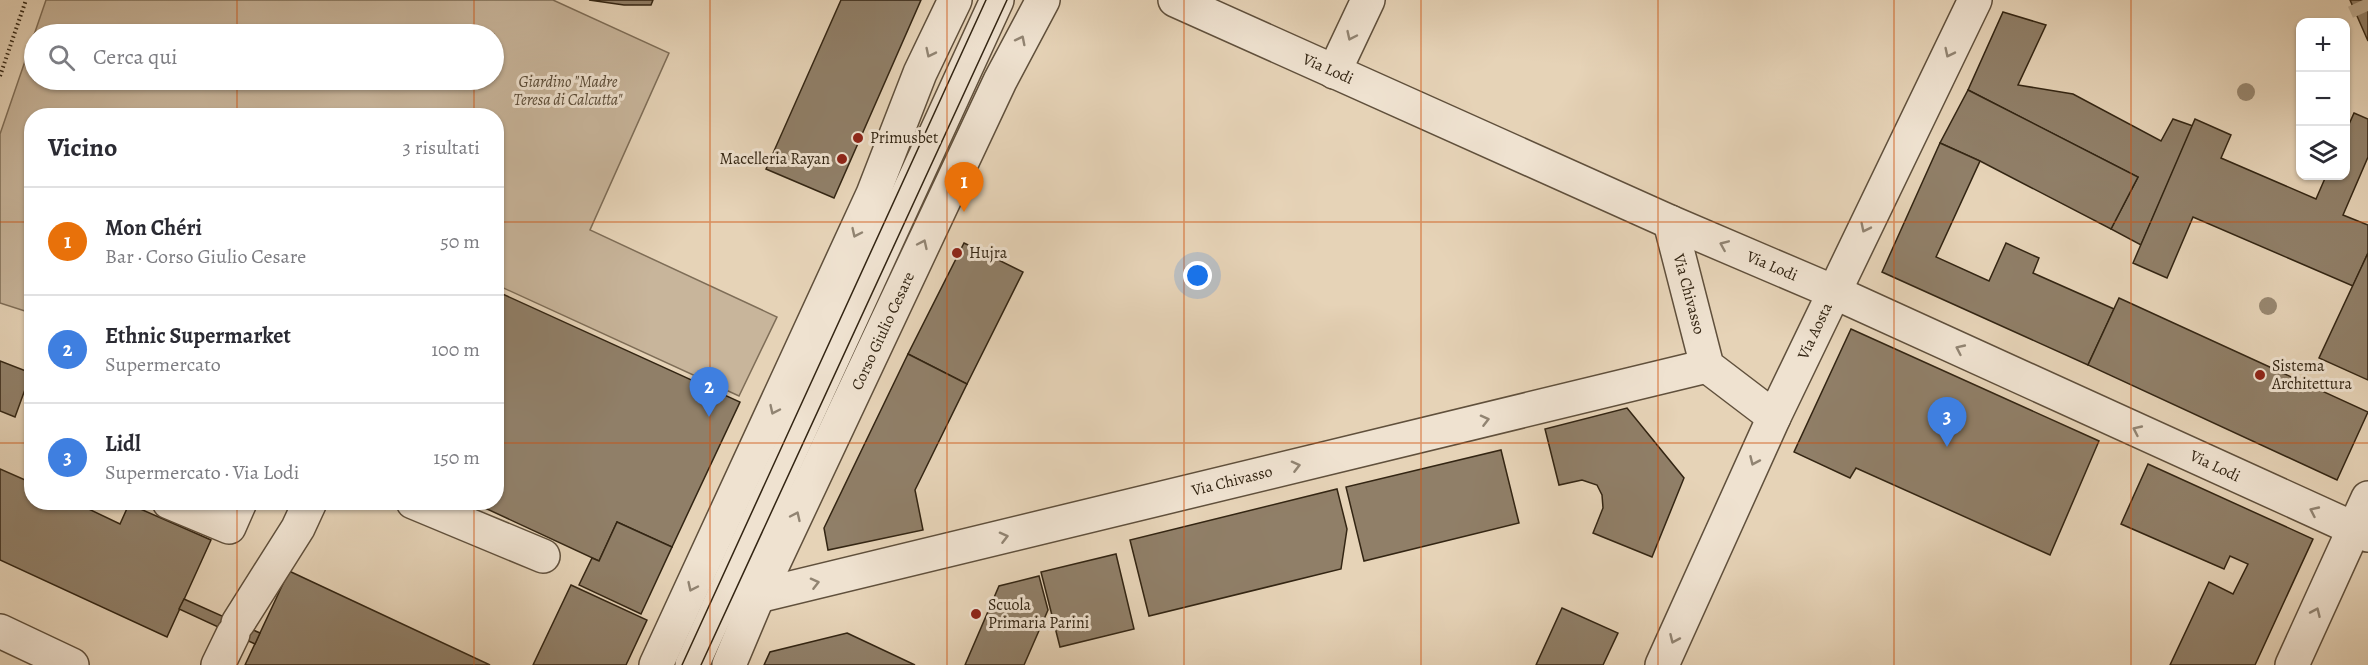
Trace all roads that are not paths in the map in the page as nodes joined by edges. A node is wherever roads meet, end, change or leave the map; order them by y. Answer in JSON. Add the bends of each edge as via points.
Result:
{"nodes":[{"id":1,"x":955,"y":0,"type":"edge"},
{"id":2,"x":997,"y":0,"type":"edge"},
{"id":3,"x":1043,"y":0,"type":"edge"},
{"id":4,"x":1175,"y":0,"type":"edge"},
{"id":5,"x":1368,"y":0,"type":"edge"},
{"id":6,"x":1975,"y":0,"type":"edge"},
{"id":7,"x":1334,"y":72,"type":"junction"},
{"id":8,"x":1670,"y":222,"type":"junction"},
{"id":9,"x":1834,"y":292,"type":"junction"},
{"id":10,"x":1707,"y":366,"type":"junction"},
{"id":11,"x":1774,"y":417,"type":"junction"},
{"id":12,"x":2368,"y":498,"type":"edge"},
{"id":13,"x":188,"y":510,"type":"edge"},
{"id":14,"x":236,"y":510,"type":"edge"},
{"id":15,"x":306,"y":510,"type":"edge"},
{"id":16,"x":432,"y":510,"type":"edge"},
{"id":17,"x":2361,"y":532,"type":"edge"},
{"id":18,"x":543,"y":556,"type":"dead end"},
{"id":19,"x":758,"y":596,"type":"junction"},
{"id":20,"x":0,"y":631,"type":"edge"},
{"id":21,"x":72,"y":665,"type":"edge"},
{"id":22,"x":218,"y":665,"type":"edge"},
{"id":23,"x":656,"y":665,"type":"edge"},
{"id":24,"x":692,"y":665,"type":"edge"},
{"id":25,"x":729,"y":665,"type":"edge"},
{"id":26,"x":1662,"y":665,"type":"edge"},
{"id":27,"x":2292,"y":665,"type":"edge"}],
"edges":[{"from":1,"to":23,"type":"street","one_way":true,"via":[[920,73],[873,194]]},
{"from":2,"to":24,"type":"street","name":"Corso Giulio Cesare"},
{"from":19,"to":3,"type":"street","name":"Corso Giulio Cesare","one_way":true,"via":[[1000,81]]},
{"from":4,"to":7,"type":"street","name":"Via Lodi"},
{"from":5,"to":7,"type":"street","one_way":true},
{"from":6,"to":9,"type":"street","name":"Via Aosta","one_way":true},
{"from":7,"to":8,"type":"street","name":"Via Lodi"},
{"from":9,"to":8,"type":"street","name":"Via Lodi","one_way":true},
{"from":8,"to":10,"type":"street","name":"Via Chivasso"},
{"from":9,"to":11,"type":"street","name":"Via Aosta"},
{"from":17,"to":9,"type":"street","name":"Via Lodi","one_way":true},
{"from":10,"to":11,"type":"street"},
{"from":19,"to":10,"type":"street","name":"Via Chivasso","one_way":true},
{"from":11,"to":26,"type":"street","name":"Via Aosta","one_way":true},
{"from":12,"to":17,"type":"street"},
{"from":13,"to":14,"type":"street","via":[[229,527]]},
{"from":15,"to":22,"type":"street"},
{"from":16,"to":18,"type":"street"},
{"from":27,"to":17,"type":"street","one_way":true},
{"from":19,"to":25,"type":"street","name":"Corso Giulio Cesare"},
{"from":20,"to":21,"type":"street"}]}
